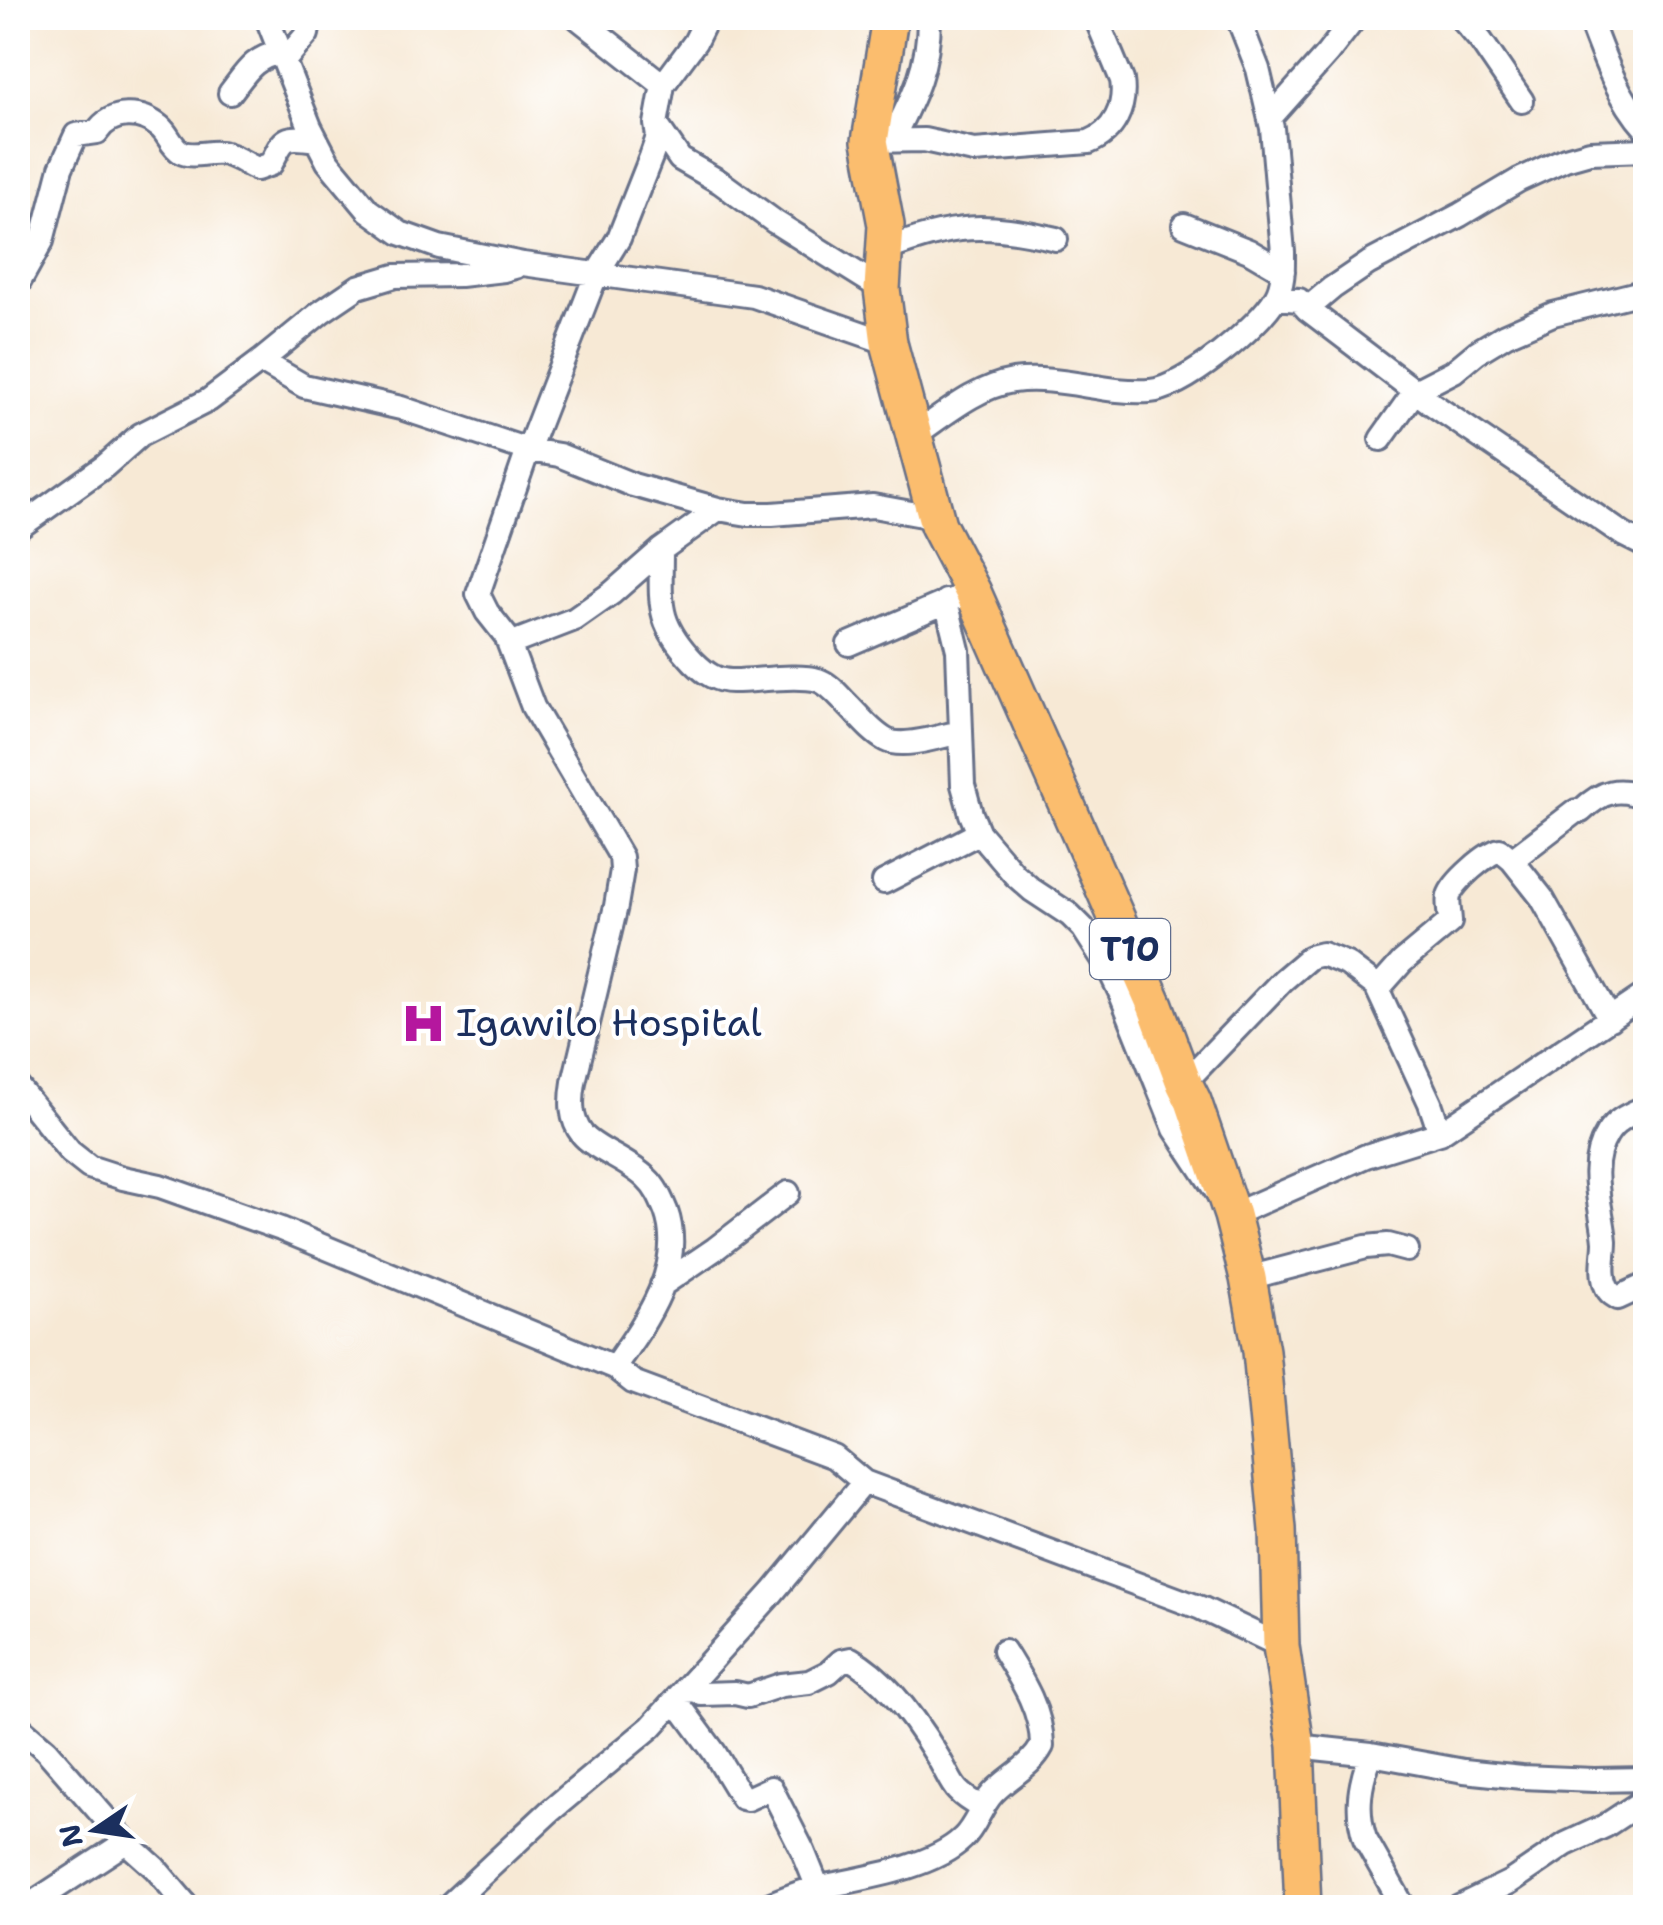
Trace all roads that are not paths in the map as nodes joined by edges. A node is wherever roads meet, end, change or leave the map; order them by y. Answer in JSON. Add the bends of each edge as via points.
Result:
{"nodes":[{"id":1,"x":268,"y":18,"type":"edge"},
{"id":2,"x":310,"y":18,"type":"edge"},
{"id":3,"x":578,"y":18,"type":"edge"},
{"id":4,"x":707,"y":18,"type":"edge"},
{"id":5,"x":890,"y":18,"type":"edge"},
{"id":6,"x":929,"y":18,"type":"edge"},
{"id":7,"x":1096,"y":18,"type":"edge"},
{"id":8,"x":1238,"y":18,"type":"edge"},
{"id":9,"x":1356,"y":18,"type":"edge"},
{"id":10,"x":1462,"y":18,"type":"edge"},
{"id":11,"x":1589,"y":18,"type":"edge"},
{"id":12,"x":283,"y":56,"type":"junction"},
{"id":13,"x":663,"y":85,"type":"junction"},
{"id":14,"x":230,"y":93,"type":"dead end"},
{"id":15,"x":1522,"y":100,"type":"dead end"},
{"id":16,"x":1270,"y":118,"type":"junction"},
{"id":17,"x":656,"y":124,"type":"junction"},
{"id":18,"x":1646,"y":128,"type":"edge"},
{"id":19,"x":316,"y":140,"type":"junction"},
{"id":20,"x":881,"y":140,"type":"junction"},
{"id":21,"x":1646,"y":150,"type":"edge"},
{"id":22,"x":1184,"y":226,"type":"dead end"},
{"id":23,"x":1056,"y":239,"type":"dead end"},
{"id":24,"x":885,"y":250,"type":"junction"},
{"id":25,"x":523,"y":264,"type":"junction"},
{"id":26,"x":1283,"y":271,"type":"junction"},
{"id":27,"x":596,"y":275,"type":"junction"},
{"id":28,"x":18,"y":284,"type":"edge"},
{"id":29,"x":882,"y":288,"type":"junction"},
{"id":30,"x":1646,"y":291,"type":"edge"},
{"id":31,"x":1276,"y":298,"type":"junction"},
{"id":32,"x":1307,"y":309,"type":"junction"},
{"id":33,"x":890,"y":343,"type":"junction"},
{"id":34,"x":261,"y":361,"type":"junction"},
{"id":35,"x":1415,"y":391,"type":"junction"},
{"id":36,"x":913,"y":436,"type":"junction"},
{"id":37,"x":1380,"y":438,"type":"dead end"},
{"id":38,"x":528,"y":450,"type":"junction"},
{"id":39,"x":718,"y":509,"type":"junction"},
{"id":40,"x":938,"y":524,"type":"junction"},
{"id":41,"x":18,"y":528,"type":"edge"},
{"id":42,"x":1646,"y":546,"type":"edge"},
{"id":43,"x":660,"y":550,"type":"junction"},
{"id":44,"x":960,"y":597,"type":"junction"},
{"id":45,"x":510,"y":644,"type":"junction"},
{"id":46,"x":849,"y":644,"type":"dead end"},
{"id":47,"x":960,"y":732,"type":"junction"},
{"id":48,"x":1646,"y":798,"type":"edge"},
{"id":49,"x":978,"y":833,"type":"junction"},
{"id":50,"x":1512,"y":860,"type":"junction"},
{"id":51,"x":884,"y":882,"type":"dead end"},
{"id":52,"x":1378,"y":990,"type":"junction"},
{"id":53,"x":1646,"y":994,"type":"edge"},
{"id":54,"x":1610,"y":1019,"type":"junction"},
{"id":55,"x":1184,"y":1083,"type":"junction"},
{"id":56,"x":18,"y":1087,"type":"edge"},
{"id":57,"x":1646,"y":1107,"type":"edge"},
{"id":58,"x":1440,"y":1134,"type":"junction"},
{"id":59,"x":788,"y":1194,"type":"dead end"},
{"id":60,"x":1232,"y":1215,"type":"junction"},
{"id":61,"x":1407,"y":1250,"type":"dead end"},
{"id":62,"x":1248,"y":1278,"type":"junction"},
{"id":63,"x":662,"y":1285,"type":"junction"},
{"id":64,"x":1646,"y":1285,"type":"edge"},
{"id":65,"x":614,"y":1367,"type":"junction"},
{"id":66,"x":864,"y":1482,"type":"junction"},
{"id":67,"x":1280,"y":1646,"type":"junction"},
{"id":68,"x":1004,"y":1651,"type":"dead end"},
{"id":69,"x":678,"y":1699,"type":"junction"},
{"id":70,"x":18,"y":1726,"type":"edge"},
{"id":71,"x":1296,"y":1746,"type":"junction"},
{"id":72,"x":1371,"y":1754,"type":"junction"},
{"id":73,"x":1646,"y":1778,"type":"edge"},
{"id":74,"x":1646,"y":1799,"type":"edge"},
{"id":75,"x":981,"y":1808,"type":"junction"},
{"id":76,"x":126,"y":1842,"type":"junction"},
{"id":77,"x":818,"y":1888,"type":"junction"},
{"id":78,"x":25,"y":1908,"type":"edge"},
{"id":79,"x":189,"y":1908,"type":"edge"},
{"id":80,"x":446,"y":1908,"type":"edge"},
{"id":81,"x":761,"y":1908,"type":"edge"},
{"id":82,"x":1303,"y":1908,"type":"edge"},
{"id":83,"x":1404,"y":1908,"type":"edge"},
{"id":84,"x":1457,"y":1908,"type":"edge"}],
"edges":[{"from":1,"to":12,"type":"street"},
{"from":2,"to":12,"type":"street","via":[[307,34]]},
{"from":3,"to":13,"type":"street"},
{"from":4,"to":13,"type":"street"},
{"from":5,"to":20,"type":"highway","number":"T10"},
{"from":6,"to":20,"type":"street","via":[[926,60],[912,101]]},
{"from":7,"to":20,"type":"street","via":[[1124,92],[1114,122],[1100,136],[984,151]]},
{"from":8,"to":16,"type":"street"},
{"from":9,"to":16,"type":"street"},
{"from":10,"to":15,"type":"street"},
{"from":11,"to":18,"type":"street","via":[[1618,86]]},
{"from":12,"to":14,"type":"street","via":[[265,55]]},
{"from":12,"to":19,"type":"street"},
{"from":13,"to":17,"type":"street"},
{"from":16,"to":26,"type":"street"},
{"from":17,"to":27,"type":"street","via":[[658,137],[625,224]]},
{"from":17,"to":29,"type":"street","via":[[680,158]]},
{"from":19,"to":25,"type":"street","via":[[368,210],[400,233]]},
{"from":19,"to":28,"type":"street","via":[[287,138],[270,166],[257,170],[235,156],[184,153],[138,116],[111,117],[97,132],[76,135],[42,241]]},
{"from":20,"to":24,"type":"highway","number":"T10"},
{"from":21,"to":32,"type":"street","via":[[1590,152],[1519,180],[1379,257]]},
{"from":22,"to":26,"type":"street"},
{"from":23,"to":24,"type":"street","via":[[960,228]]},
{"from":24,"to":29,"type":"highway","number":"T10"},
{"from":25,"to":27,"type":"street"},
{"from":25,"to":34,"type":"street","via":[[395,276],[358,287]]},
{"from":26,"to":31,"type":"street"},
{"from":27,"to":33,"type":"street","via":[[754,296]]},
{"from":27,"to":38,"type":"street"},
{"from":29,"to":33,"type":"highway","number":"T10"},
{"from":30,"to":35,"type":"street","via":[[1538,319]]},
{"from":31,"to":32,"type":"street","via":[[1299,300]]},
{"from":31,"to":36,"type":"street","via":[[1247,332],[1166,388],[1135,392],[1078,382],[1013,382],[977,394]]},
{"from":32,"to":35,"type":"street"},
{"from":33,"to":36,"type":"highway","number":"T10"},
{"from":34,"to":38,"type":"street","via":[[304,386],[401,408]]},
{"from":34,"to":41,"type":"street","via":[[209,400],[140,435]]},
{"from":35,"to":37,"type":"street"},
{"from":35,"to":42,"type":"street"},
{"from":36,"to":40,"type":"highway","number":"T10"},
{"from":38,"to":39,"type":"street"},
{"from":38,"to":45,"type":"street","via":[[478,594]]},
{"from":39,"to":40,"type":"street","via":[[772,514],[872,506]]},
{"from":39,"to":43,"type":"street"},
{"from":40,"to":44,"type":"highway","number":"T10"},
{"from":43,"to":45,"type":"street","via":[[575,619]]},
{"from":43,"to":47,"type":"street","via":[[666,624],[706,673],[732,682],[818,680],[888,742]]},
{"from":44,"to":46,"type":"street"},
{"from":44,"to":47,"type":"street"},
{"from":44,"to":55,"type":"highway","number":"T10","via":[[1155,1005]]},
{"from":45,"to":63,"type":"street","via":[[533,707],[621,858],[572,1109],[584,1136],[656,1188],[672,1243]]},
{"from":47,"to":49,"type":"street","via":[[964,785]]},
{"from":48,"to":50,"type":"street","via":[[1617,791],[1594,799]]},
{"from":49,"to":51,"type":"street"},
{"from":49,"to":60,"type":"street","via":[[1014,876],[1070,915],[1094,943],[1176,1129]]},
{"from":50,"to":52,"type":"street","via":[[1494,850],[1466,875],[1449,895],[1450,922]]},
{"from":50,"to":54,"type":"street","via":[[1542,898]]},
{"from":52,"to":55,"type":"street","via":[[1347,964],[1313,955]]},
{"from":52,"to":58,"type":"street"},
{"from":53,"to":54,"type":"street"},
{"from":54,"to":58,"type":"street"},
{"from":55,"to":60,"type":"highway","number":"T10"},
{"from":56,"to":65,"type":"street","via":[[89,1167],[281,1230]]},
{"from":57,"to":64,"type":"street","via":[[1606,1136],[1596,1187],[1606,1287],[1618,1298]]},
{"from":58,"to":60,"type":"street","via":[[1366,1156]]},
{"from":59,"to":63,"type":"street"},
{"from":60,"to":62,"type":"highway","number":"T10"},
{"from":61,"to":62,"type":"street","via":[[1366,1247]]},
{"from":62,"to":67,"type":"highway","number":"T10","via":[[1278,1530]]},
{"from":63,"to":65,"type":"street"},
{"from":65,"to":66,"type":"street","via":[[633,1382],[834,1457]]},
{"from":66,"to":67,"type":"street","via":[[1202,1608]]},
{"from":66,"to":69,"type":"street"},
{"from":67,"to":71,"type":"highway","number":"T10"},
{"from":68,"to":75,"type":"street","via":[[1035,1709],[1042,1746]]},
{"from":69,"to":75,"type":"street","via":[[748,1696],[809,1682],[851,1659],[912,1718],[957,1792]]},
{"from":69,"to":77,"type":"street","via":[[742,1798],[771,1788]]},
{"from":69,"to":80,"type":"street"},
{"from":70,"to":76,"type":"street"},
{"from":71,"to":72,"type":"street"},
{"from":71,"to":82,"type":"highway","number":"T10"},
{"from":72,"to":73,"type":"street","via":[[1522,1778]]},
{"from":72,"to":83,"type":"street","via":[[1358,1798],[1361,1826]]},
{"from":74,"to":84,"type":"street"},
{"from":75,"to":77,"type":"street","via":[[966,1836],[947,1850],[879,1876]]},
{"from":76,"to":78,"type":"street"},
{"from":76,"to":79,"type":"street"},
{"from":77,"to":81,"type":"street"}]}
